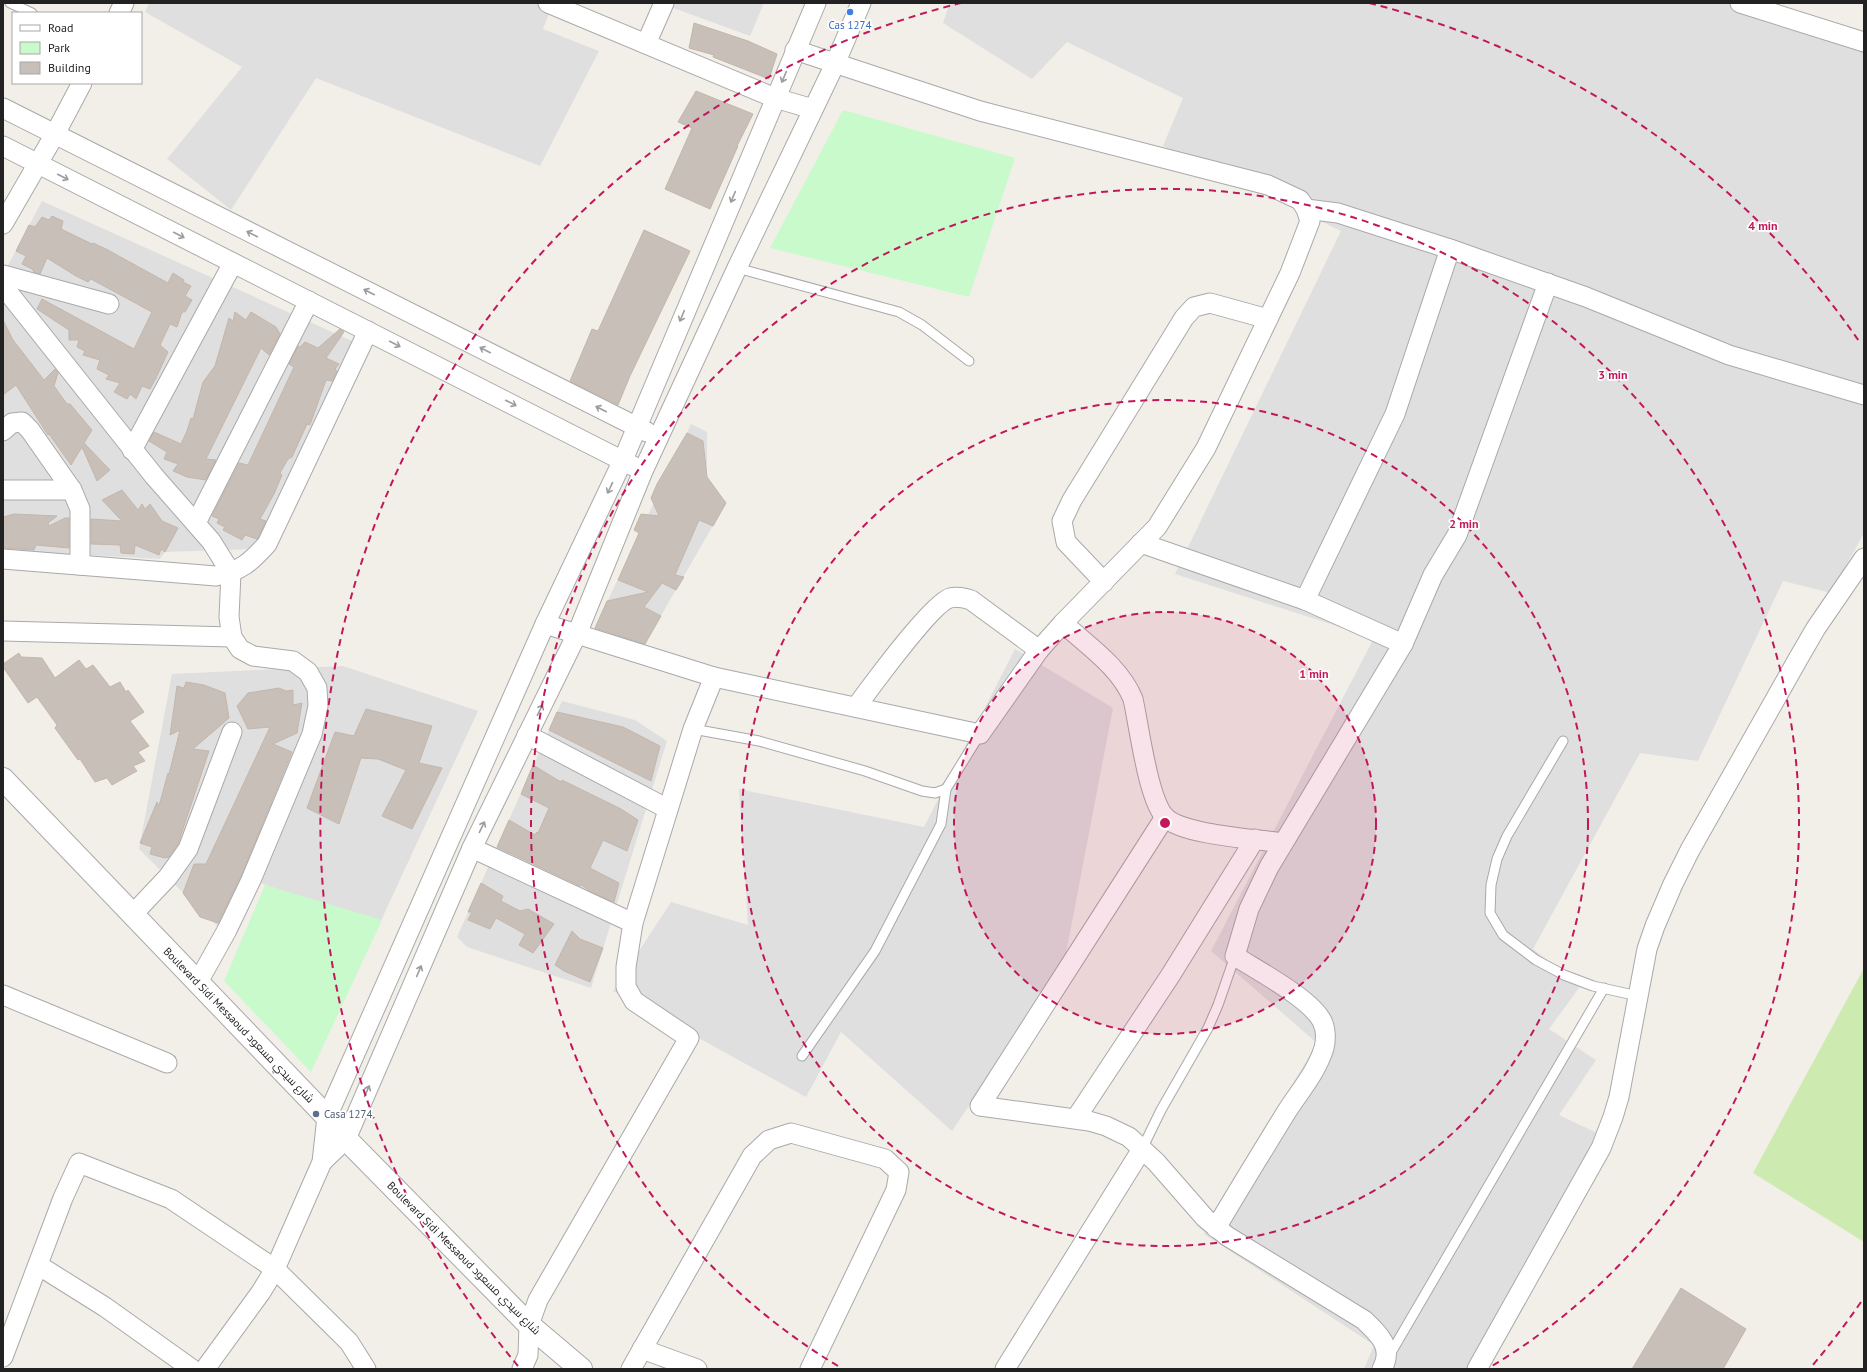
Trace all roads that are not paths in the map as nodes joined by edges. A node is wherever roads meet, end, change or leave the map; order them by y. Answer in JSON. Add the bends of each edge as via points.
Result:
{"nodes":[{"id":1,"x":10,"y":3,"type":"edge"},
{"id":2,"x":124,"y":3,"type":"edge"},
{"id":3,"x":548,"y":3,"type":"edge"},
{"id":4,"x":664,"y":3,"type":"edge"},
{"id":5,"x":816,"y":3,"type":"edge"},
{"id":6,"x":861,"y":3,"type":"edge"},
{"id":7,"x":1740,"y":3,"type":"edge"},
{"id":8,"x":30,"y":12,"type":"edge"},
{"id":9,"x":120,"y":12,"type":"edge"},
{"id":10,"x":1864,"y":42,"type":"edge"},
{"id":11,"x":646,"y":44,"type":"junction"},
{"id":12,"x":795,"y":50,"type":"junction"},
{"id":13,"x":835,"y":64,"type":"junction"},
{"id":14,"x":81,"y":84,"type":"edge"},
{"id":15,"x":775,"y":98,"type":"junction"},
{"id":16,"x":3,"y":108,"type":"edge"},
{"id":17,"x":813,"y":109,"type":"junction"},
{"id":18,"x":55,"y":134,"type":"junction"},
{"id":19,"x":3,"y":146,"type":"edge"},
{"id":20,"x":38,"y":164,"type":"junction"},
{"id":21,"x":1306,"y":209,"type":"junction"},
{"id":22,"x":3,"y":224,"type":"edge"},
{"id":23,"x":1450,"y":249,"type":"junction"},
{"id":24,"x":233,"y":263,"type":"junction"},
{"id":25,"x":737,"y":268,"type":"junction"},
{"id":26,"x":3,"y":275,"type":"edge"},
{"id":27,"x":1548,"y":283,"type":"junction"},
{"id":28,"x":3,"y":286,"type":"edge"},
{"id":29,"x":309,"y":301,"type":"junction"},
{"id":30,"x":109,"y":304,"type":"dead end"},
{"id":31,"x":1268,"y":319,"type":"junction"},
{"id":32,"x":368,"y":331,"type":"junction"},
{"id":33,"x":969,"y":361,"type":"dead end"},
{"id":34,"x":1864,"y":395,"type":"edge"},
{"id":35,"x":636,"y":426,"type":"junction"},
{"id":36,"x":3,"y":431,"type":"edge"},
{"id":37,"x":658,"y":438,"type":"junction"},
{"id":38,"x":132,"y":450,"type":"junction"},
{"id":39,"x":623,"y":460,"type":"junction"},
{"id":40,"x":643,"y":471,"type":"junction"},
{"id":41,"x":3,"y":490,"type":"edge"},
{"id":42,"x":72,"y":490,"type":"junction"},
{"id":43,"x":196,"y":523,"type":"junction"},
{"id":44,"x":1142,"y":544,"type":"junction"},
{"id":45,"x":1864,"y":558,"type":"edge"},
{"id":46,"x":3,"y":559,"type":"edge"},
{"id":47,"x":80,"y":565,"type":"junction"},
{"id":48,"x":231,"y":573,"type":"junction"},
{"id":49,"x":1104,"y":582,"type":"junction"},
{"id":50,"x":1305,"y":600,"type":"junction"},
{"id":51,"x":1063,"y":623,"type":"junction"},
{"id":52,"x":545,"y":624,"type":"junction"},
{"id":53,"x":3,"y":631,"type":"edge"},
{"id":54,"x":577,"y":634,"type":"junction"},
{"id":55,"x":232,"y":637,"type":"junction"},
{"id":56,"x":1403,"y":644,"type":"junction"},
{"id":57,"x":1040,"y":650,"type":"junction"},
{"id":58,"x":714,"y":677,"type":"junction"},
{"id":59,"x":856,"y":707,"type":"junction"},
{"id":60,"x":693,"y":729,"type":"junction"},
{"id":61,"x":232,"y":732,"type":"dead end"},
{"id":62,"x":980,"y":734,"type":"junction"},
{"id":63,"x":527,"y":735,"type":"junction"},
{"id":64,"x":1563,"y":741,"type":"dead end"},
{"id":65,"x":3,"y":779,"type":"edge"},
{"id":66,"x":946,"y":789,"type":"junction"},
{"id":67,"x":668,"y":809,"type":"junction"},
{"id":68,"x":1165,"y":817,"type":"junction"},
{"id":69,"x":1255,"y":839,"type":"junction"},
{"id":70,"x":1283,"y":843,"type":"junction"},
{"id":71,"x":472,"y":848,"type":"junction"},
{"id":72,"x":133,"y":914,"type":"junction"},
{"id":73,"x":633,"y":923,"type":"junction"},
{"id":74,"x":1235,"y":956,"type":"junction"},
{"id":75,"x":198,"y":982,"type":"junction"},
{"id":76,"x":1604,"y":988,"type":"junction"},
{"id":77,"x":3,"y":994,"type":"edge"},
{"id":78,"x":1638,"y":996,"type":"junction"},
{"id":79,"x":802,"y":1056,"type":"dead end"},
{"id":80,"x":167,"y":1063,"type":"dead end"},
{"id":81,"x":327,"y":1117,"type":"junction"},
{"id":82,"x":1076,"y":1118,"type":"junction"},
{"id":83,"x":346,"y":1139,"type":"junction"},
{"id":84,"x":1142,"y":1149,"type":"junction"},
{"id":85,"x":322,"y":1162,"type":"junction"},
{"id":86,"x":1216,"y":1228,"type":"junction"},
{"id":87,"x":38,"y":1265,"type":"junction"},
{"id":88,"x":275,"y":1269,"type":"junction"},
{"id":89,"x":529,"y":1325,"type":"junction"},
{"id":90,"x":642,"y":1349,"type":"junction"},
{"id":91,"x":3,"y":1357,"type":"edge"},
{"id":92,"x":1384,"y":1365,"type":"edge"},
{"id":93,"x":192,"y":1369,"type":"edge"},
{"id":94,"x":206,"y":1369,"type":"edge"},
{"id":95,"x":366,"y":1369,"type":"edge"},
{"id":96,"x":522,"y":1369,"type":"edge"},
{"id":97,"x":581,"y":1369,"type":"edge"},
{"id":98,"x":631,"y":1369,"type":"edge"},
{"id":99,"x":697,"y":1369,"type":"edge"},
{"id":100,"x":810,"y":1369,"type":"edge"},
{"id":101,"x":1004,"y":1369,"type":"edge"},
{"id":102,"x":1477,"y":1369,"type":"edge"}],
"edges":[{"from":1,"to":8,"type":"lane"},
{"from":2,"to":9,"type":"street"},
{"from":3,"to":11,"type":"street"},
{"from":4,"to":11,"type":"street"},
{"from":5,"to":12,"type":"street"},
{"from":6,"to":13,"type":"street"},
{"from":7,"to":10,"type":"street"},
{"from":11,"to":15,"type":"street"},
{"from":12,"to":13,"type":"street"},
{"from":12,"to":15,"type":"street","one_way":true},
{"from":13,"to":17,"type":"street"},
{"from":13,"to":21,"type":"street","via":[[980,111],[1268,185],[1300,200]]},
{"from":14,"to":18,"type":"street"},
{"from":15,"to":17,"type":"street"},
{"from":15,"to":35,"type":"street","one_way":true},
{"from":16,"to":18,"type":"street"},
{"from":17,"to":25,"type":"street"},
{"from":18,"to":20,"type":"street"},
{"from":35,"to":18,"type":"street","one_way":true},
{"from":19,"to":20,"type":"street"},
{"from":20,"to":22,"type":"street"},
{"from":20,"to":24,"type":"street","one_way":true},
{"from":21,"to":23,"type":"street","via":[[1338,213]]},
{"from":21,"to":31,"type":"street","via":[[1310,221],[1290,273]]},
{"from":23,"to":27,"type":"street"},
{"from":23,"to":50,"type":"street","via":[[1394,414]]},
{"from":24,"to":29,"type":"street"},
{"from":24,"to":38,"type":"street"},
{"from":25,"to":33,"type":"lane","via":[[899,312],[922,325]]},
{"from":25,"to":37,"type":"street"},
{"from":26,"to":30,"type":"street"},
{"from":27,"to":34,"type":"street","via":[[1729,355]]},
{"from":27,"to":56,"type":"street","via":[[1457,535],[1433,575]]},
{"from":28,"to":38,"type":"street"},
{"from":29,"to":32,"type":"street"},
{"from":29,"to":43,"type":"street"},
{"from":31,"to":44,"type":"street","via":[[1206,448],[1158,527]]},
{"from":31,"to":49,"type":"street","via":[[1210,303],[1194,308],[1180,325],[1062,520],[1066,542]]},
{"from":32,"to":39,"type":"street","one_way":true},
{"from":32,"to":48,"type":"street","via":[[267,544],[252,561]]},
{"from":35,"to":37,"type":"street"},
{"from":35,"to":39,"type":"street"},
{"from":36,"to":42,"type":"street","via":[[12,424],[22,422]]},
{"from":37,"to":40,"type":"street"},
{"from":38,"to":43,"type":"street"},
{"from":39,"to":40,"type":"street"},
{"from":39,"to":52,"type":"street","one_way":true},
{"from":40,"to":54,"type":"street"},
{"from":41,"to":42,"type":"street"},
{"from":42,"to":47,"type":"street","via":[[80,509]]},
{"from":43,"to":48,"type":"street"},
{"from":44,"to":49,"type":"street"},
{"from":44,"to":50,"type":"street"},
{"from":45,"to":78,"type":"street","via":[[1809,640],[1687,857],[1655,926],[1647,950]]},
{"from":46,"to":47,"type":"street"},
{"from":47,"to":48,"type":"street","via":[[216,576]]},
{"from":48,"to":55,"type":"street","via":[[229,617]]},
{"from":49,"to":51,"type":"street"},
{"from":50,"to":56,"type":"street"},
{"from":51,"to":57,"type":"street"},
{"from":51,"to":68,"type":"street","via":[[1118,672],[1129,689],[1150,781],[1157,805]]},
{"from":52,"to":54,"type":"street"},
{"from":52,"to":81,"type":"street"},
{"from":53,"to":55,"type":"street"},
{"from":54,"to":58,"type":"street"},
{"from":63,"to":54,"type":"street","one_way":true},
{"from":55,"to":75,"type":"street","via":[[240,649],[253,656],[293,661],[308,672],[317,688],[318,706],[312,734],[252,880]]},
{"from":56,"to":70,"type":"street"},
{"from":57,"to":59,"type":"street","via":[[971,600],[949,598],[939,604],[904,645]]},
{"from":57,"to":62,"type":"street"},
{"from":58,"to":59,"type":"street"},
{"from":58,"to":60,"type":"street"},
{"from":59,"to":62,"type":"street"},
{"from":60,"to":66,"type":"lane","via":[[759,741],[865,771],[922,791],[935,793]]},
{"from":60,"to":67,"type":"street"},
{"from":61,"to":72,"type":"street","via":[[188,849],[168,877]]},
{"from":62,"to":66,"type":"lane"},
{"from":63,"to":67,"type":"street"},
{"from":71,"to":63,"type":"street","one_way":true},
{"from":64,"to":76,"type":"lane","via":[[1497,859],[1491,885],[1490,913],[1503,935],[1536,960],[1564,975]]},
{"from":65,"to":72,"type":"street","name":"Boulevard Sidi Messaoud شارع سيدي مسعود"},
{"from":66,"to":79,"type":"lane","via":[[941,824],[875,951]]},
{"from":67,"to":73,"type":"street"},
{"from":68,"to":69,"type":"street","via":[[1180,827]]},
{"from":68,"to":82,"type":"street","via":[[980,1106]]},
{"from":69,"to":70,"type":"street"},
{"from":69,"to":82,"type":"street","via":[[1170,976]]},
{"from":70,"to":74,"type":"street","via":[[1250,909]]},
{"from":71,"to":73,"type":"street"},
{"from":83,"to":71,"type":"street","one_way":true},
{"from":72,"to":75,"type":"street","name":"Boulevard Sidi Messaoud شارع سيدي مسعود"},
{"from":73,"to":89,"type":"street","via":[[626,967],[626,987],[634,1001],[689,1038],[538,1300]]},
{"from":74,"to":84,"type":"lane","via":[[1208,1028]]},
{"from":74,"to":86,"type":"street","via":[[1307,1005],[1322,1022],[1325,1040],[1314,1070]]},
{"from":75,"to":81,"type":"street","name":"Boulevard Sidi Messaoud شارع سيدي مسعود"},
{"from":76,"to":78,"type":"lane"},
{"from":76,"to":92,"type":"lane"},
{"from":77,"to":80,"type":"street"},
{"from":78,"to":102,"type":"street","via":[[1621,1090],[1601,1148]]},
{"from":81,"to":83,"type":"street","name":"Boulevard Sidi Messaoud شارع سيدي مسعود"},
{"from":81,"to":85,"type":"street"},
{"from":82,"to":84,"type":"street","via":[[1119,1132]]},
{"from":83,"to":85,"type":"street"},
{"from":83,"to":89,"type":"street","name":"Boulevard Sidi Messaoud شارع سيدي مسعود"},
{"from":84,"to":86,"type":"street"},
{"from":84,"to":101,"type":"street"},
{"from":85,"to":88,"type":"street"},
{"from":86,"to":92,"type":"street","via":[[1260,1258],[1364,1320],[1382,1339],[1386,1350]]},
{"from":87,"to":88,"type":"street","via":[[79,1163],[171,1199]]},
{"from":87,"to":91,"type":"street"},
{"from":87,"to":93,"type":"street","via":[[105,1307]]},
{"from":88,"to":94,"type":"street"},
{"from":88,"to":95,"type":"street","via":[[349,1342]]},
{"from":89,"to":96,"type":"street","via":[[528,1355]]},
{"from":89,"to":97,"type":"street","name":"Boulevard Sidi Messaoud شارع سيدي مسعود"},
{"from":90,"to":98,"type":"street"},
{"from":90,"to":99,"type":"street"},
{"from":90,"to":100,"type":"street","via":[[752,1156],[769,1140],[791,1133],[885,1159],[898,1172],[896,1190]]}]}
